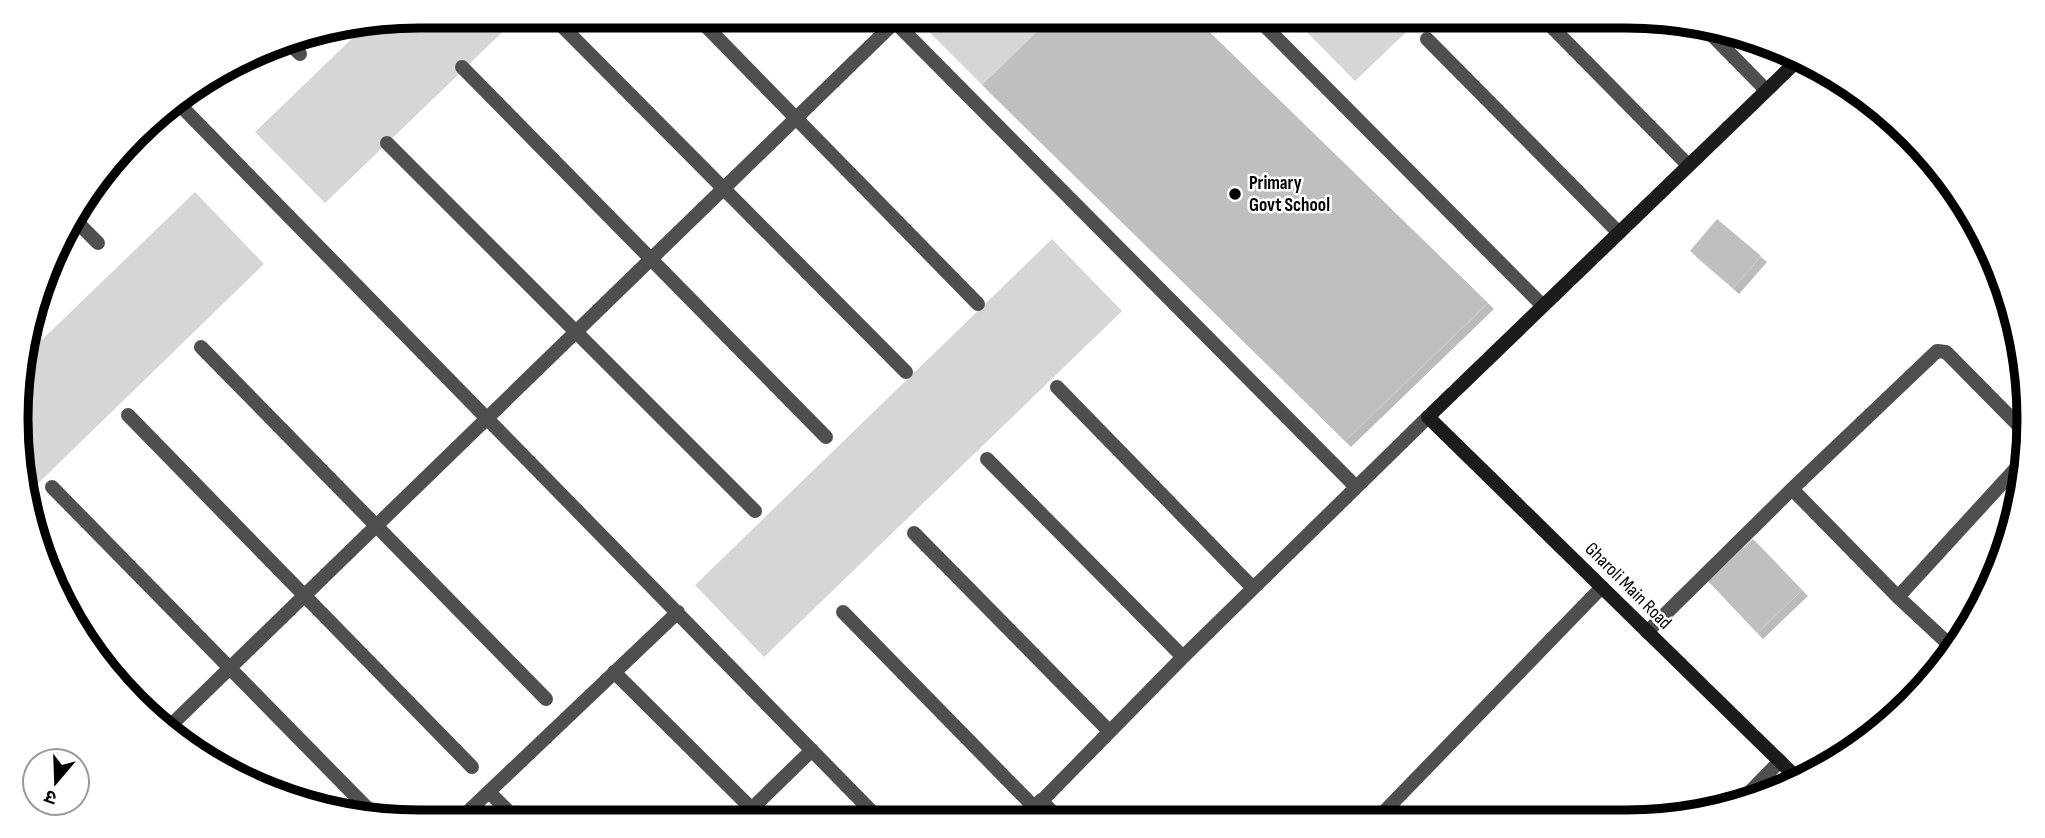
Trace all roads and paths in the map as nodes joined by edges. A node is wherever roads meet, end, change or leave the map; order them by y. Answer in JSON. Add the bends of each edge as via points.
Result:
{"nodes":[{"id":1,"x":564,"y":28,"type":"edge"},
{"id":2,"x":708,"y":28,"type":"edge"},
{"id":3,"x":883,"y":28,"type":"edge"},
{"id":4,"x":901,"y":28,"type":"edge"},
{"id":5,"x":1267,"y":28,"type":"edge"},
{"id":6,"x":1553,"y":28,"type":"edge"},
{"id":7,"x":1716,"y":39,"type":"edge"},
{"id":8,"x":1427,"y":40,"type":"dead end"},
{"id":9,"x":295,"y":49,"type":"edge"},
{"id":10,"x":300,"y":54,"type":"dead end"},
{"id":11,"x":1793,"y":65,"type":"edge"},
{"id":12,"x":462,"y":67,"type":"dead end"},
{"id":13,"x":1766,"y":90,"type":"junction"},
{"id":14,"x":183,"y":108,"type":"edge"},
{"id":15,"x":796,"y":118,"type":"junction"},
{"id":16,"x":387,"y":143,"type":"dead end"},
{"id":17,"x":1688,"y":165,"type":"junction"},
{"id":18,"x":723,"y":189,"type":"junction"},
{"id":19,"x":79,"y":224,"type":"edge"},
{"id":20,"x":1619,"y":233,"type":"junction"},
{"id":21,"x":98,"y":243,"type":"dead end"},
{"id":22,"x":651,"y":259,"type":"junction"},
{"id":23,"x":978,"y":304,"type":"dead end"},
{"id":24,"x":1543,"y":306,"type":"junction"},
{"id":25,"x":576,"y":332,"type":"junction"},
{"id":26,"x":201,"y":346,"type":"dead end"},
{"id":27,"x":906,"y":372,"type":"dead end"},
{"id":28,"x":1057,"y":387,"type":"dead end"},
{"id":29,"x":128,"y":415,"type":"dead end"},
{"id":30,"x":1428,"y":417,"type":"junction"},
{"id":31,"x":487,"y":419,"type":"junction"},
{"id":32,"x":2017,"y":423,"type":"edge"},
{"id":33,"x":826,"y":437,"type":"dead end"},
{"id":34,"x":987,"y":459,"type":"dead end"},
{"id":35,"x":2014,"y":472,"type":"edge"},
{"id":36,"x":52,"y":487,"type":"dead end"},
{"id":37,"x":1356,"y":487,"type":"junction"},
{"id":38,"x":1792,"y":489,"type":"junction"},
{"id":39,"x":755,"y":511,"type":"dead end"},
{"id":40,"x":376,"y":526,"type":"junction"},
{"id":41,"x":914,"y":533,"type":"dead end"},
{"id":42,"x":1602,"y":587,"type":"junction"},
{"id":43,"x":1253,"y":588,"type":"junction"},
{"id":44,"x":304,"y":596,"type":"junction"},
{"id":45,"x":1898,"y":597,"type":"junction"},
{"id":46,"x":842,"y":611,"type":"dead end"},
{"id":47,"x":678,"y":612,"type":"junction"},
{"id":48,"x":1647,"y":632,"type":"junction"},
{"id":49,"x":1947,"y":642,"type":"edge"},
{"id":50,"x":1183,"y":657,"type":"junction"},
{"id":51,"x":229,"y":668,"type":"junction"},
{"id":52,"x":614,"y":672,"type":"junction"},
{"id":53,"x":546,"y":699,"type":"dead end"},
{"id":54,"x":173,"y":723,"type":"edge"},
{"id":55,"x":1109,"y":731,"type":"junction"},
{"id":56,"x":812,"y":750,"type":"junction"},
{"id":57,"x":1780,"y":761,"type":"junction"},
{"id":58,"x":472,"y":767,"type":"dead end"},
{"id":59,"x":1792,"y":773,"type":"edge"},
{"id":60,"x":1753,"y":789,"type":"edge"},
{"id":61,"x":489,"y":792,"type":"junction"},
{"id":62,"x":1038,"y":804,"type":"junction"},
{"id":63,"x":366,"y":807,"type":"edge"},
{"id":64,"x":752,"y":809,"type":"joint"},
{"id":65,"x":470,"y":810,"type":"edge"},
{"id":66,"x":507,"y":810,"type":"edge"},
{"id":67,"x":870,"y":810,"type":"edge"},
{"id":68,"x":1032,"y":810,"type":"edge"},
{"id":69,"x":1046,"y":810,"type":"edge"},
{"id":70,"x":1386,"y":810,"type":"edge"}],
"edges":[{"from":1,"to":18,"type":"street"},
{"from":2,"to":15,"type":"street"},
{"from":3,"to":15,"type":"street"},
{"from":4,"to":37,"type":"street"},
{"from":5,"to":24,"type":"street"},
{"from":6,"to":17,"type":"street"},
{"from":7,"to":13,"type":"street"},
{"from":8,"to":20,"type":"street"},
{"from":9,"to":10,"type":"street"},
{"from":11,"to":13,"type":"street"},
{"from":12,"to":22,"type":"street"},
{"from":13,"to":17,"type":"street"},
{"from":14,"to":31,"type":"street"},
{"from":15,"to":18,"type":"street"},
{"from":15,"to":23,"type":"street"},
{"from":16,"to":25,"type":"street"},
{"from":17,"to":20,"type":"street"},
{"from":18,"to":22,"type":"street"},
{"from":18,"to":27,"type":"street"},
{"from":19,"to":21,"type":"street"},
{"from":20,"to":24,"type":"street"},
{"from":22,"to":25,"type":"street"},
{"from":22,"to":33,"type":"street"},
{"from":24,"to":30,"type":"street"},
{"from":25,"to":31,"type":"street"},
{"from":25,"to":39,"type":"street"},
{"from":26,"to":40,"type":"street"},
{"from":28,"to":43,"type":"street"},
{"from":29,"to":44,"type":"street"},
{"from":30,"to":37,"type":"street"},
{"from":30,"to":42,"type":"street","name":"Gharoli Main Road"},
{"from":31,"to":40,"type":"street"},
{"from":31,"to":47,"type":"street"},
{"from":32,"to":38,"type":"street","via":[[1946,352],[1937,351]]},
{"from":34,"to":50,"type":"street"},
{"from":35,"to":45,"type":"street"},
{"from":36,"to":51,"type":"street"},
{"from":37,"to":43,"type":"street"},
{"from":38,"to":45,"type":"street"},
{"from":38,"to":48,"type":"street"},
{"from":40,"to":44,"type":"street"},
{"from":40,"to":53,"type":"street"},
{"from":41,"to":55,"type":"street"},
{"from":42,"to":48,"type":"street","name":"Gharoli Main Road"},
{"from":42,"to":70,"type":"street"},
{"from":43,"to":50,"type":"street"},
{"from":44,"to":51,"type":"street"},
{"from":44,"to":58,"type":"street"},
{"from":45,"to":49,"type":"street"},
{"from":46,"to":62,"type":"street"},
{"from":47,"to":52,"type":"street"},
{"from":47,"to":56,"type":"street"},
{"from":48,"to":57,"type":"street","name":"Gharoli Main Road"},
{"from":50,"to":55,"type":"street"},
{"from":51,"to":54,"type":"street"},
{"from":51,"to":63,"type":"street"},
{"from":52,"to":61,"type":"street"},
{"from":52,"to":64,"type":"street"},
{"from":55,"to":62,"type":"street"},
{"from":56,"to":64,"type":"street"},
{"from":56,"to":67,"type":"street"},
{"from":57,"to":59,"type":"street","name":"Gharoli Main Road"},
{"from":57,"to":60,"type":"street"},
{"from":61,"to":65,"type":"street"},
{"from":61,"to":66,"type":"street"},
{"from":62,"to":68,"type":"street"},
{"from":62,"to":69,"type":"street"}]}
